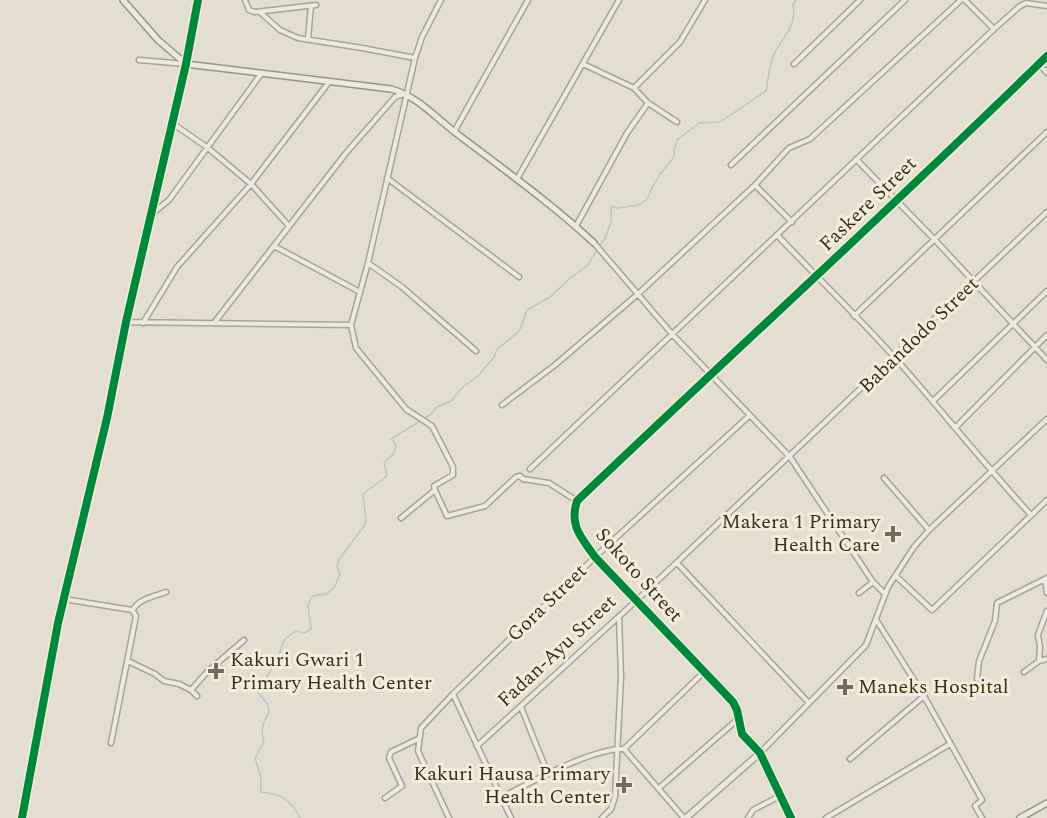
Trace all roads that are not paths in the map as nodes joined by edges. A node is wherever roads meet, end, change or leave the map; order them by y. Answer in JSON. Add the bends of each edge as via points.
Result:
{"nodes":[{"id":1,"x":123,"y":0,"type":"edge"},
{"id":2,"x":198,"y":0,"type":"edge"},
{"id":3,"x":245,"y":0,"type":"edge"},
{"id":4,"x":441,"y":0,"type":"edge"},
{"id":5,"x":528,"y":0,"type":"edge"},
{"id":6,"x":619,"y":0,"type":"edge"},
{"id":7,"x":705,"y":0,"type":"edge"},
{"id":8,"x":860,"y":0,"type":"edge"},
{"id":9,"x":905,"y":0,"type":"edge"},
{"id":10,"x":963,"y":0,"type":"edge"},
{"id":11,"x":1047,"y":6,"type":"edge"},
{"id":12,"x":260,"y":12,"type":"junction"},
{"id":13,"x":994,"y":29,"type":"junction"},
{"id":14,"x":308,"y":38,"type":"junction"},
{"id":15,"x":1047,"y":56,"type":"edge"},
{"id":16,"x":414,"y":58,"type":"junction"},
{"id":17,"x":139,"y":60,"type":"dead end"},
{"id":18,"x":186,"y":64,"type":"junction"},
{"id":19,"x":583,"y":64,"type":"junction"},
{"id":20,"x":794,"y":64,"type":"dead end"},
{"id":21,"x":1039,"y":64,"type":"junction"},
{"id":22,"x":1047,"y":73,"type":"edge"},
{"id":23,"x":261,"y":74,"type":"junction"},
{"id":24,"x":330,"y":81,"type":"junction"},
{"id":25,"x":634,"y":88,"type":"junction"},
{"id":26,"x":407,"y":93,"type":"junction"},
{"id":27,"x":648,"y":103,"type":"junction"},
{"id":28,"x":676,"y":122,"type":"dead end"},
{"id":29,"x":172,"y":123,"type":"junction"},
{"id":30,"x":454,"y":132,"type":"junction"},
{"id":31,"x":1047,"y":132,"type":"edge"},
{"id":32,"x":207,"y":148,"type":"junction"},
{"id":33,"x":856,"y":159,"type":"junction"},
{"id":34,"x":731,"y":165,"type":"dead end"},
{"id":35,"x":387,"y":178,"type":"junction"},
{"id":36,"x":517,"y":179,"type":"junction"},
{"id":37,"x":251,"y":184,"type":"junction"},
{"id":38,"x":754,"y":185,"type":"junction"},
{"id":39,"x":896,"y":200,"type":"junction"},
{"id":40,"x":1047,"y":212,"type":"edge"},
{"id":41,"x":152,"y":213,"type":"junction"},
{"id":42,"x":792,"y":222,"type":"junction"},
{"id":43,"x":289,"y":226,"type":"junction"},
{"id":44,"x":576,"y":226,"type":"junction"},
{"id":45,"x":777,"y":235,"type":"junction"},
{"id":46,"x":934,"y":239,"type":"junction"},
{"id":47,"x":594,"y":243,"type":"joint"},
{"id":48,"x":274,"y":246,"type":"junction"},
{"id":49,"x":368,"y":263,"type":"junction"},
{"id":50,"x":818,"y":275,"type":"junction"},
{"id":51,"x":519,"y":277,"type":"dead end"},
{"id":52,"x":975,"y":282,"type":"junction"},
{"id":53,"x":1047,"y":291,"type":"edge"},
{"id":54,"x":360,"y":292,"type":"junction"},
{"id":55,"x":638,"y":294,"type":"junction"},
{"id":56,"x":854,"y":316,"type":"junction"},
{"id":57,"x":126,"y":322,"type":"junction"},
{"id":58,"x":143,"y":322,"type":"junction"},
{"id":59,"x":214,"y":322,"type":"junction"},
{"id":60,"x":1014,"y":323,"type":"junction"},
{"id":61,"x":351,"y":325,"type":"junction"},
{"id":62,"x":672,"y":334,"type":"junction"},
{"id":63,"x":1047,"y":335,"type":"edge"},
{"id":64,"x":1034,"y":347,"type":"junction"},
{"id":65,"x":476,"y":351,"type":"dead end"},
{"id":66,"x":894,"y":358,"type":"junction"},
{"id":67,"x":1047,"y":360,"type":"edge"},
{"id":68,"x":710,"y":374,"type":"junction"},
{"id":69,"x":933,"y":401,"type":"junction"},
{"id":70,"x":502,"y":405,"type":"dead end"},
{"id":71,"x":749,"y":417,"type":"junction"},
{"id":72,"x":1047,"y":419,"type":"edge"},
{"id":73,"x":956,"y":427,"type":"junction"},
{"id":74,"x":790,"y":457,"type":"junction"},
{"id":75,"x":530,"y":469,"type":"dead end"},
{"id":76,"x":992,"y":472,"type":"junction"},
{"id":77,"x":884,"y":478,"type":"dead end"},
{"id":78,"x":435,"y":490,"type":"junction"},
{"id":79,"x":1047,"y":500,"type":"edge"},
{"id":80,"x":578,"y":501,"type":"junction"},
{"id":81,"x":1031,"y":515,"type":"junction"},
{"id":82,"x":401,"y":518,"type":"dead end"},
{"id":83,"x":929,"y":530,"type":"junction"},
{"id":84,"x":595,"y":557,"type":"junction"},
{"id":85,"x":677,"y":563,"type":"junction"},
{"id":86,"x":896,"y":576,"type":"junction"},
{"id":87,"x":1046,"y":580,"type":"edge"},
{"id":88,"x":873,"y":582,"type":"junction"},
{"id":89,"x":166,"y":592,"type":"dead end"},
{"id":90,"x":859,"y":593,"type":"dead end"},
{"id":91,"x":1047,"y":593,"type":"edge"},
{"id":92,"x":885,"y":594,"type":"junction"},
{"id":93,"x":64,"y":599,"type":"junction"},
{"id":94,"x":638,"y":600,"type":"junction"},
{"id":95,"x":133,"y":611,"type":"junction"},
{"id":96,"x":1047,"y":611,"type":"edge"},
{"id":97,"x":619,"y":615,"type":"junction"},
{"id":98,"x":877,"y":620,"type":"junction"},
{"id":99,"x":244,"y":640,"type":"dead end"},
{"id":100,"x":1047,"y":659,"type":"edge"},
{"id":101,"x":128,"y":661,"type":"junction"},
{"id":102,"x":1039,"y":661,"type":"junction"},
{"id":103,"x":705,"y":671,"type":"junction"},
{"id":104,"x":1024,"y":672,"type":"dead end"},
{"id":105,"x":977,"y":680,"type":"dead end"},
{"id":106,"x":191,"y":690,"type":"junction"},
{"id":107,"x":453,"y":694,"type":"junction"},
{"id":108,"x":197,"y":696,"type":"dead end"},
{"id":109,"x":924,"y":696,"type":"junction"},
{"id":110,"x":809,"y":703,"type":"junction"},
{"id":111,"x":521,"y":707,"type":"junction"},
{"id":112,"x":738,"y":718,"type":"junction"},
{"id":113,"x":418,"y":739,"type":"junction"},
{"id":114,"x":111,"y":743,"type":"dead end"},
{"id":115,"x":950,"y":744,"type":"junction"},
{"id":116,"x":477,"y":746,"type":"junction"},
{"id":117,"x":616,"y":749,"type":"junction"},
{"id":118,"x":624,"y":749,"type":"junction"},
{"id":119,"x":760,"y":753,"type":"junction"},
{"id":120,"x":850,"y":759,"type":"dead end"},
{"id":121,"x":548,"y":774,"type":"junction"},
{"id":122,"x":659,"y":788,"type":"junction"},
{"id":123,"x":780,"y":796,"type":"junction"},
{"id":124,"x":502,"y":797,"type":"junction"},
{"id":125,"x":385,"y":798,"type":"dead end"},
{"id":126,"x":1047,"y":803,"type":"edge"},
{"id":127,"x":22,"y":818,"type":"edge"},
{"id":128,"x":449,"y":818,"type":"edge"},
{"id":129,"x":511,"y":818,"type":"edge"},
{"id":130,"x":602,"y":818,"type":"edge"},
{"id":131,"x":685,"y":818,"type":"edge"},
{"id":132,"x":748,"y":818,"type":"edge"},
{"id":133,"x":791,"y":818,"type":"edge"},
{"id":134,"x":826,"y":818,"type":"edge"},
{"id":135,"x":982,"y":818,"type":"edge"},
{"id":136,"x":1020,"y":818,"type":"edge"}],
"edges":[{"from":1,"to":18,"type":"main road","via":[[158,40]]},
{"from":2,"to":18,"type":"street"},
{"from":3,"to":12,"type":"street","via":[[249,10]]},
{"from":4,"to":16,"type":"street"},
{"from":5,"to":30,"type":"street"},
{"from":6,"to":19,"type":"street"},
{"from":7,"to":25,"type":"street","via":[[680,42]]},
{"from":8,"to":20,"type":"street"},
{"from":9,"to":34,"type":"street"},
{"from":10,"to":13,"type":"street"},
{"from":10,"to":38,"type":"street","via":[[810,139],[789,148]]},
{"from":11,"to":13,"type":"street","via":[[1026,3]]},
{"from":12,"to":14,"type":"street","via":[[280,30]]},
{"from":12,"to":14,"type":"street","via":[[313,5]]},
{"from":13,"to":33,"type":"street"},
{"from":14,"to":16,"type":"street"},
{"from":15,"to":21,"type":"street","name":"Faskere Street"},
{"from":16,"to":26,"type":"street"},
{"from":17,"to":18,"type":"street"},
{"from":18,"to":23,"type":"main road"},
{"from":18,"to":29,"type":"street"},
{"from":19,"to":25,"type":"street"},
{"from":19,"to":36,"type":"street"},
{"from":21,"to":22,"type":"street"},
{"from":21,"to":39,"type":"street","name":"Faskere Street"},
{"from":23,"to":24,"type":"main road"},
{"from":23,"to":32,"type":"street"},
{"from":24,"to":26,"type":"main road"},
{"from":24,"to":37,"type":"street"},
{"from":25,"to":27,"type":"street"},
{"from":26,"to":30,"type":"main road"},
{"from":26,"to":35,"type":"street"},
{"from":26,"to":43,"type":"street","via":[[395,97]]},
{"from":27,"to":28,"type":"street"},
{"from":27,"to":44,"type":"street"},
{"from":29,"to":32,"type":"street"},
{"from":29,"to":41,"type":"street"},
{"from":30,"to":36,"type":"main road"},
{"from":31,"to":46,"type":"street"},
{"from":32,"to":37,"type":"street"},
{"from":32,"to":41,"type":"street","via":[[169,200]]},
{"from":33,"to":39,"type":"street"},
{"from":33,"to":42,"type":"street"},
{"from":35,"to":49,"type":"street"},
{"from":35,"to":51,"type":"street"},
{"from":36,"to":44,"type":"main road"},
{"from":37,"to":43,"type":"street"},
{"from":37,"to":58,"type":"street","via":[[177,267]]},
{"from":38,"to":42,"type":"street"},
{"from":38,"to":55,"type":"street"},
{"from":39,"to":46,"type":"street"},
{"from":39,"to":50,"type":"street","name":"Faskere Street"},
{"from":40,"to":52,"type":"street","name":"Babandodo Street"},
{"from":41,"to":57,"type":"street"},
{"from":42,"to":45,"type":"street"},
{"from":43,"to":48,"type":"street"},
{"from":44,"to":47,"type":"main road"},
{"from":45,"to":50,"type":"street"},
{"from":45,"to":62,"type":"street"},
{"from":46,"to":52,"type":"street"},
{"from":46,"to":56,"type":"street"},
{"from":47,"to":55,"type":"street"},
{"from":48,"to":54,"type":"street"},
{"from":48,"to":59,"type":"street"},
{"from":49,"to":54,"type":"street"},
{"from":49,"to":65,"type":"street"},
{"from":50,"to":56,"type":"street"},
{"from":50,"to":68,"type":"street","name":"Faskere Street"},
{"from":52,"to":60,"type":"street"},
{"from":52,"to":66,"type":"street","name":"Babandodo Street"},
{"from":53,"to":60,"type":"street"},
{"from":54,"to":61,"type":"street"},
{"from":55,"to":62,"type":"street"},
{"from":55,"to":70,"type":"street"},
{"from":56,"to":66,"type":"street"},
{"from":57,"to":58,"type":"street"},
{"from":57,"to":93,"type":"street"},
{"from":58,"to":59,"type":"street"},
{"from":59,"to":61,"type":"street"},
{"from":60,"to":64,"type":"street"},
{"from":60,"to":69,"type":"street"},
{"from":61,"to":78,"type":"street","via":[[356,348],[406,409],[436,431],[454,471],[434,486]]},
{"from":62,"to":68,"type":"street"},
{"from":62,"to":75,"type":"street"},
{"from":63,"to":64,"type":"street"},
{"from":64,"to":67,"type":"street"},
{"from":64,"to":73,"type":"street"},
{"from":66,"to":69,"type":"street"},
{"from":66,"to":74,"type":"street","name":"Babandodo Street"},
{"from":68,"to":71,"type":"street"},
{"from":68,"to":80,"type":"street"},
{"from":69,"to":73,"type":"street"},
{"from":71,"to":74,"type":"street"},
{"from":71,"to":84,"type":"street","name":"Gora Street"},
{"from":72,"to":76,"type":"street"},
{"from":73,"to":76,"type":"street"},
{"from":74,"to":85,"type":"street","name":"Fadan-Ayu Street"},
{"from":74,"to":88,"type":"street"},
{"from":76,"to":81,"type":"street"},
{"from":76,"to":83,"type":"street"},
{"from":77,"to":83,"type":"street"},
{"from":78,"to":80,"type":"street","via":[[447,516],[485,506],[520,476],[549,483]]},
{"from":78,"to":82,"type":"street"},
{"from":79,"to":81,"type":"street"},
{"from":80,"to":84,"type":"street","name":"Sokoto Street","via":[[574,513],[578,533]]},
{"from":81,"to":86,"type":"street","via":[[932,610]]},
{"from":83,"to":86,"type":"street"},
{"from":84,"to":94,"type":"street","name":"Sokoto Street"},
{"from":84,"to":107,"type":"street","name":"Gora Street"},
{"from":85,"to":94,"type":"street","name":"Fadan-Ayu Street"},
{"from":85,"to":110,"type":"street"},
{"from":86,"to":92,"type":"street"},
{"from":87,"to":91,"type":"street"},
{"from":87,"to":105,"type":"street","via":[[997,603]]},
{"from":88,"to":90,"type":"street"},
{"from":88,"to":92,"type":"street"},
{"from":89,"to":95,"type":"street","via":[[134,606]]},
{"from":92,"to":98,"type":"street"},
{"from":93,"to":95,"type":"street"},
{"from":93,"to":127,"type":"street"},
{"from":94,"to":97,"type":"street","name":"Fadan-Ayu Street"},
{"from":94,"to":103,"type":"street","name":"Sokoto Street"},
{"from":95,"to":101,"type":"street","via":[[136,616]]},
{"from":96,"to":102,"type":"street","via":[[1038,635]]},
{"from":97,"to":111,"type":"street","name":"Fadan-Ayu Street"},
{"from":97,"to":117,"type":"street","via":[[621,677]]},
{"from":98,"to":109,"type":"street"},
{"from":98,"to":110,"type":"street","via":[[866,645]]},
{"from":99,"to":106,"type":"street"},
{"from":100,"to":102,"type":"street"},
{"from":101,"to":106,"type":"street","via":[[164,681]]},
{"from":101,"to":114,"type":"street"},
{"from":102,"to":104,"type":"street"},
{"from":103,"to":112,"type":"street","name":"Sokoto Street","via":[[733,702]]},
{"from":103,"to":118,"type":"street"},
{"from":106,"to":108,"type":"street"},
{"from":107,"to":113,"type":"street","name":"Gora Street","via":[[421,728]]},
{"from":107,"to":116,"type":"street"},
{"from":109,"to":115,"type":"street"},
{"from":109,"to":120,"type":"street"},
{"from":110,"to":119,"type":"street"},
{"from":111,"to":116,"type":"street","name":"Fadan-Ayu Street"},
{"from":111,"to":121,"type":"street"},
{"from":112,"to":119,"type":"street","name":"Sokoto Street","via":[[742,734]]},
{"from":112,"to":122,"type":"street"},
{"from":113,"to":125,"type":"street","via":[[391,752],[389,758],[402,786]]},
{"from":113,"to":128,"type":"street","via":[[418,751]]},
{"from":115,"to":134,"type":"street"},
{"from":115,"to":135,"type":"street","via":[[982,800],[975,806]]},
{"from":116,"to":124,"type":"street"},
{"from":117,"to":118,"type":"street"},
{"from":117,"to":121,"type":"street"},
{"from":117,"to":130,"type":"street","via":[[615,797]]},
{"from":118,"to":122,"type":"street"},
{"from":119,"to":123,"type":"street","name":"Sokoto Street"},
{"from":119,"to":131,"type":"main road"},
{"from":121,"to":124,"type":"street"},
{"from":122,"to":131,"type":"street"},
{"from":123,"to":132,"type":"street","via":[[753,810]]},
{"from":123,"to":133,"type":"street","name":"Sokoto Street"},
{"from":124,"to":129,"type":"street"},
{"from":126,"to":136,"type":"main road"}]}
